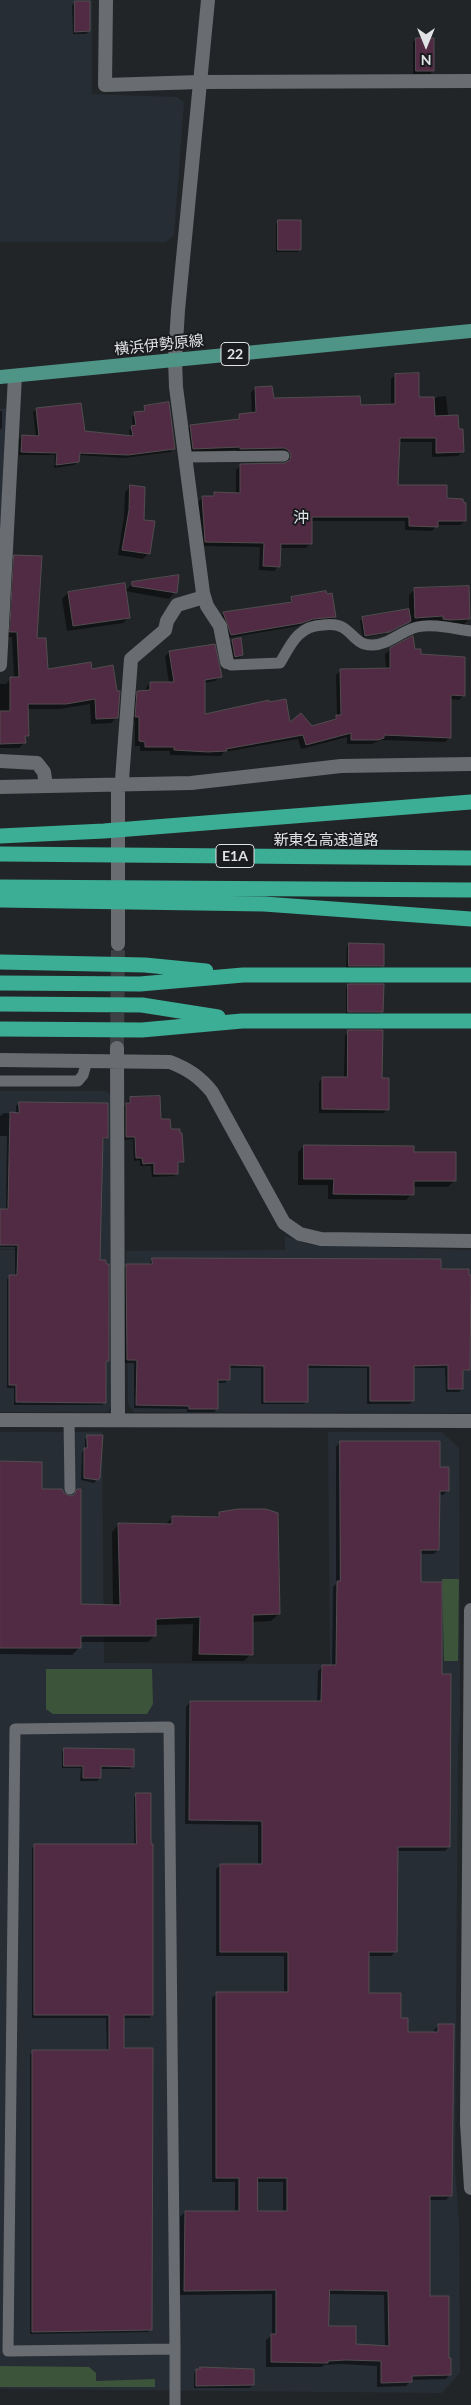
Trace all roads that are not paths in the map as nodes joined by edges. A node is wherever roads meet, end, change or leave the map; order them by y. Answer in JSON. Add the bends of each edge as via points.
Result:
{"nodes":[{"id":1,"x":106,"y":0,"type":"edge"},
{"id":2,"x":208,"y":0,"type":"edge"},
{"id":3,"x":471,"y":81,"type":"edge"},
{"id":4,"x":200,"y":82,"type":"junction"},
{"id":5,"x":471,"y":331,"type":"edge"},
{"id":6,"x":176,"y":359,"type":"junction"},
{"id":7,"x":15,"y":376,"type":"junction"},
{"id":8,"x":0,"y":377,"type":"edge"},
{"id":9,"x":284,"y":456,"type":"dead end"},
{"id":10,"x":185,"y":457,"type":"junction"},
{"id":11,"x":204,"y":597,"type":"junction"},
{"id":12,"x":471,"y":631,"type":"edge"},
{"id":13,"x":227,"y":662,"type":"joint"},
{"id":14,"x":0,"y":665,"type":"edge"},
{"id":15,"x":0,"y":761,"type":"edge"},
{"id":16,"x":471,"y":764,"type":"edge"},
{"id":17,"x":46,"y":786,"type":"junction"},
{"id":18,"x":118,"y":786,"type":"junction"},
{"id":19,"x":0,"y":787,"type":"edge"},
{"id":20,"x":471,"y":802,"type":"edge"},
{"id":21,"x":0,"y":836,"type":"edge"},
{"id":22,"x":0,"y":854,"type":"edge"},
{"id":23,"x":471,"y":858,"type":"edge"},
{"id":24,"x":0,"y":887,"type":"edge"},
{"id":25,"x":471,"y":890,"type":"edge"},
{"id":26,"x":0,"y":900,"type":"edge"},
{"id":27,"x":471,"y":919,"type":"edge"},
{"id":28,"x":118,"y":944,"type":"tunnel mouth"},
{"id":29,"x":0,"y":962,"type":"edge"},
{"id":30,"x":243,"y":975,"type":"junction"},
{"id":31,"x":471,"y":975,"type":"edge"},
{"id":32,"x":0,"y":983,"type":"edge"},
{"id":33,"x":0,"y":1004,"type":"edge"},
{"id":34,"x":242,"y":1021,"type":"junction"},
{"id":35,"x":471,"y":1021,"type":"edge"},
{"id":36,"x":0,"y":1029,"type":"edge"},
{"id":37,"x":118,"y":1054,"type":"junction"},
{"id":38,"x":0,"y":1060,"type":"edge"},
{"id":39,"x":87,"y":1061,"type":"junction"},
{"id":40,"x":0,"y":1081,"type":"edge"},
{"id":41,"x":471,"y":1241,"type":"edge"},
{"id":42,"x":69,"y":1419,"type":"junction"},
{"id":43,"x":118,"y":1419,"type":"junction"},
{"id":44,"x":0,"y":1420,"type":"edge"},
{"id":45,"x":471,"y":1421,"type":"edge"},
{"id":46,"x":70,"y":1489,"type":"dead end"},
{"id":47,"x":471,"y":1610,"type":"edge"},
{"id":48,"x":470,"y":1750,"type":"edge"},
{"id":49,"x":469,"y":2123,"type":"edge"},
{"id":50,"x":471,"y":2188,"type":"edge"},
{"id":51,"x":175,"y":2350,"type":"junction"},
{"id":52,"x":175,"y":2405,"type":"edge"}],
"edges":[{"from":1,"to":4,"type":"street","via":[[105,85]]},
{"from":2,"to":4,"type":"street"},
{"from":3,"to":4,"type":"street"},
{"from":4,"to":6,"type":"street","via":[[178,300]]},
{"from":5,"to":6,"type":"main road","name":"横浜伊勢原線","number":"22"},
{"from":6,"to":7,"type":"main road","name":"横浜伊勢原線","number":"22"},
{"from":6,"to":10,"type":"street","via":[[176,387]]},
{"from":7,"to":8,"type":"main road","name":"横浜伊勢原線","number":"22"},
{"from":7,"to":14,"type":"street"},
{"from":9,"to":10,"type":"lane"},
{"from":10,"to":11,"type":"street"},
{"from":11,"to":13,"type":"street","via":[[220,626]]},
{"from":11,"to":18,"type":"street","via":[[177,605],[165,630],[131,659],[122,780]]},
{"from":12,"to":13,"type":"lane","via":[[418,626],[371,645],[361,644],[334,624],[314,625],[304,628],[280,663],[231,665]]},
{"from":15,"to":17,"type":"street","via":[[37,763],[44,772]]},
{"from":16,"to":18,"type":"street","via":[[341,766],[191,783]]},
{"from":17,"to":18,"type":"street"},
{"from":17,"to":19,"type":"street"},
{"from":18,"to":28,"type":"street"},
{"from":20,"to":21,"type":"highway","via":[[104,831]]},
{"from":22,"to":23,"type":"highway","name":"新東名高速道路","number":"E1A"},
{"from":24,"to":25,"type":"highway","number":"E1A"},
{"from":26,"to":27,"type":"highway","via":[[264,904]]},
{"from":29,"to":30,"type":"highway","via":[[145,965]]},
{"from":30,"to":31,"type":"highway"},
{"from":30,"to":32,"type":"highway","via":[[140,984]]},
{"from":33,"to":34,"type":"highway","via":[[142,1005]]},
{"from":34,"to":35,"type":"highway"},
{"from":34,"to":36,"type":"highway","via":[[142,1030]]},
{"from":37,"to":39,"type":"street"},
{"from":37,"to":41,"type":"street","via":[[170,1062],[184,1067],[204,1082],[284,1223],[300,1234],[321,1239]]},
{"from":37,"to":43,"type":"street"},
{"from":38,"to":39,"type":"street"},
{"from":39,"to":40,"type":"lane","via":[[78,1080]]},
{"from":42,"to":43,"type":"street"},
{"from":42,"to":44,"type":"street"},
{"from":42,"to":46,"type":"lane"},
{"from":43,"to":45,"type":"street"},
{"from":47,"to":48,"type":"street"},
{"from":48,"to":49,"type":"street"},
{"from":49,"to":50,"type":"street"},
{"from":51,"to":51,"type":"lane","via":[[169,1727],[15,1730],[8,2351]]},
{"from":51,"to":52,"type":"lane"}]}
